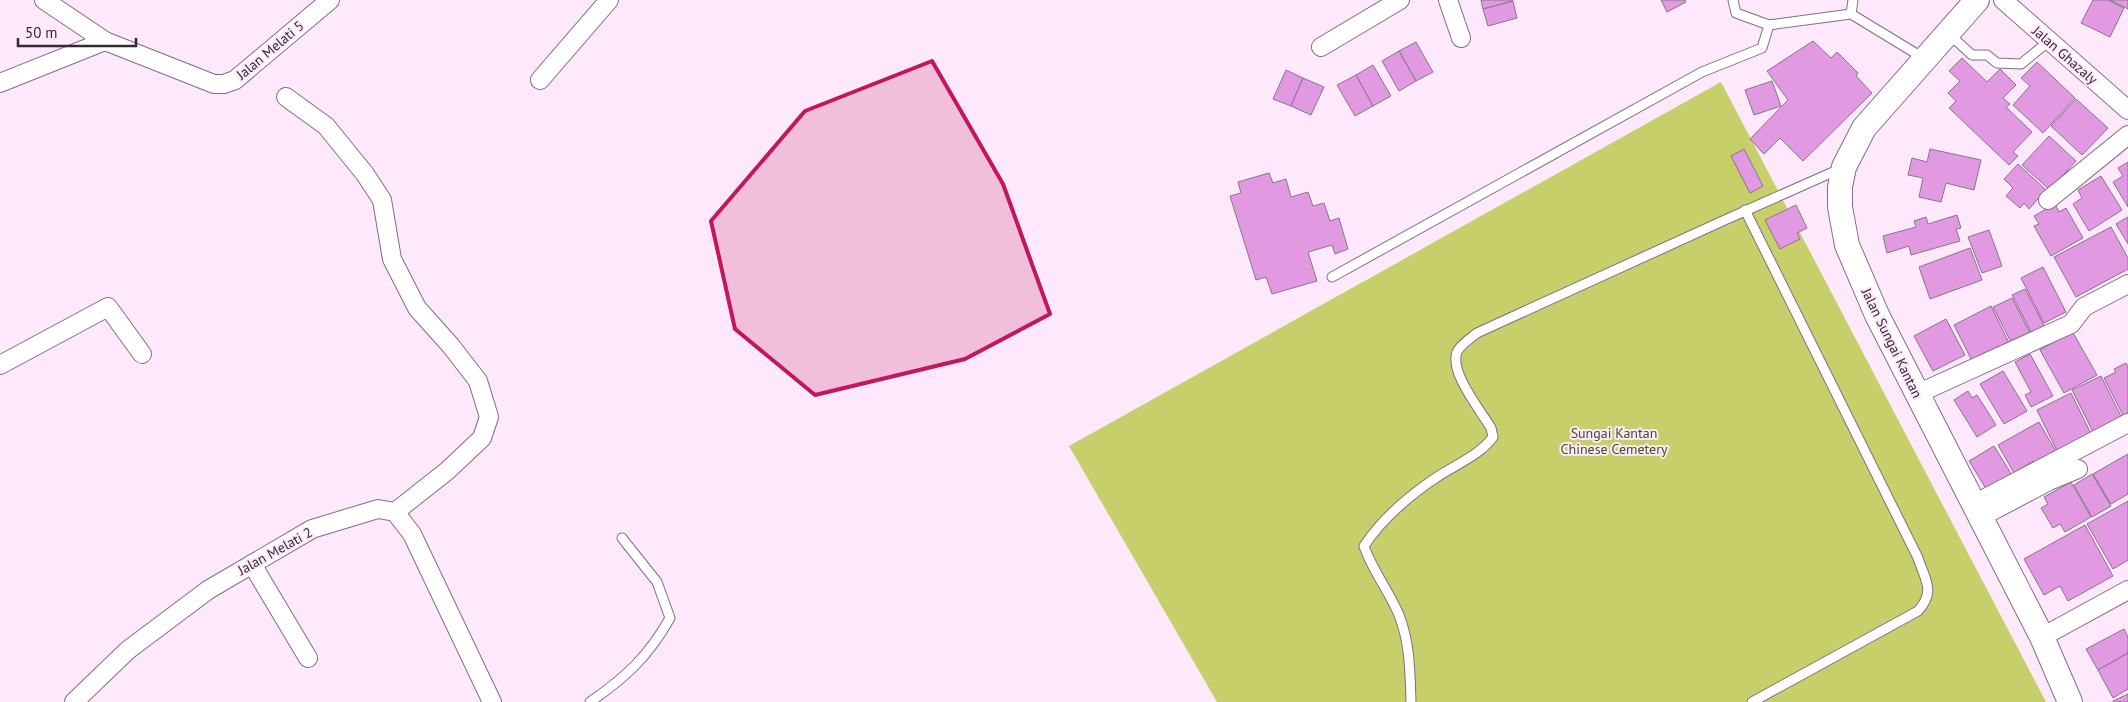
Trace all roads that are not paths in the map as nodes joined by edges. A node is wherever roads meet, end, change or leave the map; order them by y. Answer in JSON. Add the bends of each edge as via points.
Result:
{"nodes":[{"id":1,"x":44,"y":0,"type":"edge"},
{"id":2,"x":330,"y":0,"type":"edge"},
{"id":3,"x":609,"y":0,"type":"edge"},
{"id":4,"x":1400,"y":0,"type":"edge"},
{"id":5,"x":1448,"y":0,"type":"edge"},
{"id":6,"x":1733,"y":0,"type":"edge"},
{"id":7,"x":1853,"y":0,"type":"edge"},
{"id":8,"x":1977,"y":0,"type":"edge"},
{"id":9,"x":2003,"y":0,"type":"edge"},
{"id":10,"x":1852,"y":14,"type":"junction"},
{"id":11,"x":1769,"y":25,"type":"junction"},
{"id":12,"x":1948,"y":34,"type":"junction"},
{"id":13,"x":1461,"y":38,"type":"dead end"},
{"id":14,"x":105,"y":41,"type":"junction"},
{"id":15,"x":2049,"y":41,"type":"junction"},
{"id":16,"x":1321,"y":47,"type":"dead end"},
{"id":17,"x":1925,"y":59,"type":"junction"},
{"id":18,"x":540,"y":80,"type":"dead end"},
{"id":19,"x":0,"y":83,"type":"edge"},
{"id":20,"x":286,"y":97,"type":"dead end"},
{"id":21,"x":2128,"y":110,"type":"edge"},
{"id":22,"x":2128,"y":135,"type":"edge"},
{"id":23,"x":1844,"y":167,"type":"junction"},
{"id":24,"x":2048,"y":200,"type":"dead end"},
{"id":25,"x":1745,"y":210,"type":"junction"},
{"id":26,"x":1332,"y":277,"type":"dead end"},
{"id":27,"x":2128,"y":284,"type":"edge"},
{"id":28,"x":142,"y":354,"type":"dead end"},
{"id":29,"x":0,"y":364,"type":"edge"},
{"id":30,"x":1917,"y":394,"type":"junction"},
{"id":31,"x":2128,"y":423,"type":"edge"},
{"id":32,"x":2078,"y":469,"type":"dead end"},
{"id":33,"x":1977,"y":511,"type":"junction"},
{"id":34,"x":395,"y":512,"type":"junction"},
{"id":35,"x":622,"y":538,"type":"dead end"},
{"id":36,"x":252,"y":564,"type":"junction"},
{"id":37,"x":2128,"y":590,"type":"edge"},
{"id":38,"x":2042,"y":637,"type":"junction"},
{"id":39,"x":308,"y":658,"type":"dead end"},
{"id":40,"x":74,"y":702,"type":"edge"},
{"id":41,"x":492,"y":702,"type":"edge"},
{"id":42,"x":590,"y":702,"type":"edge"},
{"id":43,"x":1411,"y":702,"type":"edge"},
{"id":44,"x":1752,"y":702,"type":"edge"},
{"id":45,"x":2070,"y":702,"type":"edge"}],
"edges":[{"from":1,"to":14,"type":"street","name":"Jalan Melati 5"},
{"from":2,"to":14,"type":"street","name":"Jalan Melati 5","via":[[235,80],[224,84],[214,84]]},
{"from":3,"to":18,"type":"street"},
{"from":4,"to":16,"type":"street"},
{"from":5,"to":13,"type":"street"},
{"from":6,"to":11,"type":"lane","via":[[1736,13]]},
{"from":7,"to":10,"type":"lane"},
{"from":8,"to":12,"type":"main road","name":"Jalan Sungai Kantan"},
{"from":9,"to":15,"type":"street","name":"Jalan Ghazaly"},
{"from":10,"to":11,"type":"lane"},
{"from":10,"to":17,"type":"lane"},
{"from":11,"to":26,"type":"lane","via":[[1762,48],[1702,72]]},
{"from":12,"to":15,"type":"lane","via":[[1972,55],[1987,55],[1997,63],[2010,65],[2021,64]]},
{"from":12,"to":17,"type":"main road","name":"Jalan Sungai Kantan"},
{"from":14,"to":19,"type":"street"},
{"from":15,"to":21,"type":"street","name":"Jalan Ghazaly"},
{"from":17,"to":23,"type":"main road","name":"Jalan Sungai Kantan","via":[[1864,128]]},
{"from":20,"to":34,"type":"street","via":[[326,126],[382,200],[392,259],[417,308],[478,381],[489,417],[482,438]]},
{"from":22,"to":24,"type":"street"},
{"from":23,"to":25,"type":"lane"},
{"from":23,"to":30,"type":"main road","name":"Jalan Sungai Kantan","via":[[1840,206],[1847,245],[1876,316]]},
{"from":25,"to":43,"type":"lane","via":[[1477,334],[1458,350],[1459,376],[1491,428],[1493,437],[1487,446],[1435,479],[1396,510],[1364,546],[1399,614],[1406,636]]},
{"from":25,"to":44,"type":"lane","via":[[1918,558],[1929,592],[1918,611]]},
{"from":27,"to":30,"type":"street","via":[[2084,307],[2071,324]]},
{"from":28,"to":29,"type":"street","via":[[108,307]]},
{"from":30,"to":33,"type":"main road","name":"Jalan Sungai Kantan"},
{"from":31,"to":33,"type":"street"},
{"from":32,"to":33,"type":"street"},
{"from":33,"to":38,"type":"main road","name":"Jalan Sungai Kantan"},
{"from":34,"to":36,"type":"street","name":"Jalan Melati 2","via":[[378,509],[312,529]]},
{"from":34,"to":41,"type":"street","via":[[412,534]]},
{"from":35,"to":42,"type":"lane","via":[[657,582],[670,618],[656,643],[621,681]]},
{"from":36,"to":39,"type":"street"},
{"from":36,"to":40,"type":"street","name":"Jalan Melati 2","via":[[208,590],[128,650]]},
{"from":37,"to":38,"type":"street"},
{"from":38,"to":45,"type":"main road","name":"Jalan Sungai Kantan"}]}
